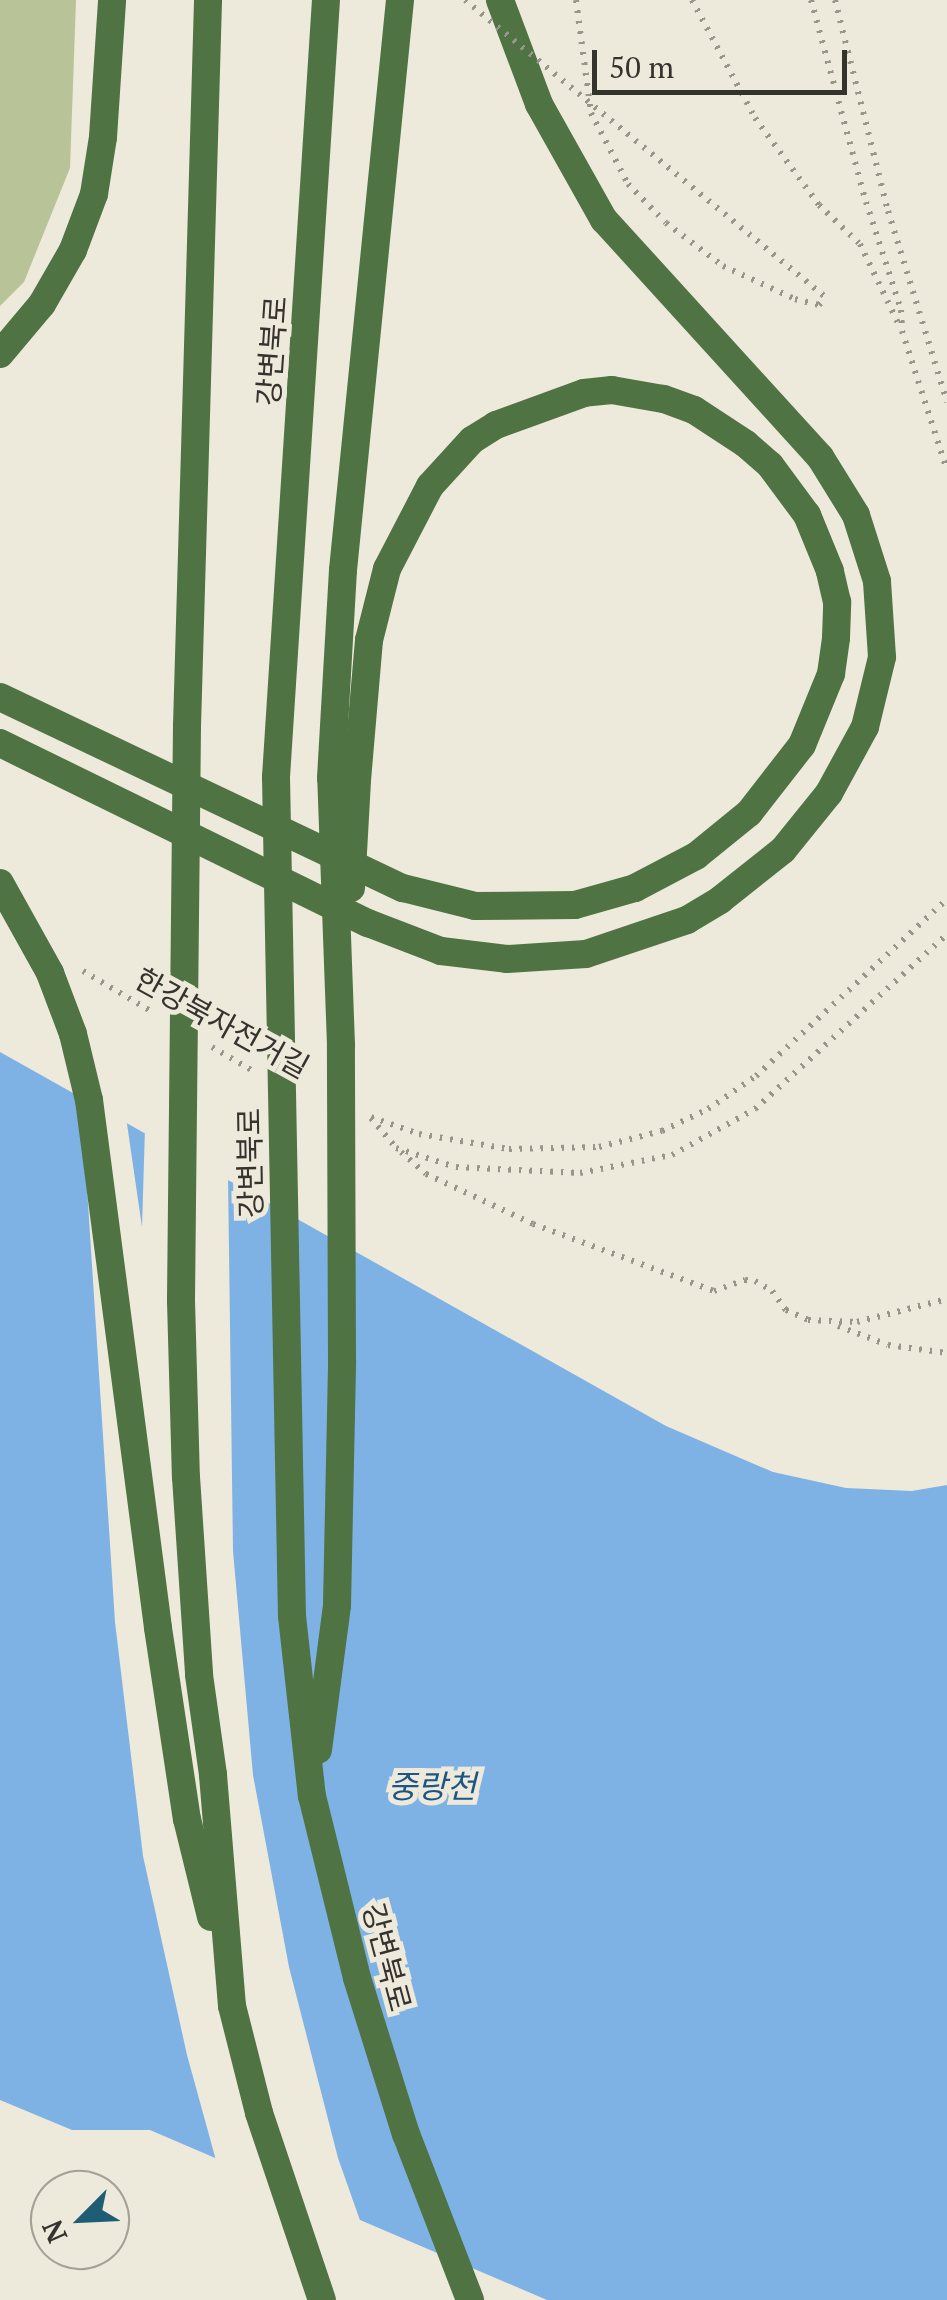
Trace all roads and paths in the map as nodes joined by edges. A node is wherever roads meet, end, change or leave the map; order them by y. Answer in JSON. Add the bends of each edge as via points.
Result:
{"nodes":[{"id":1,"x":112,"y":0,"type":"edge"},
{"id":2,"x":208,"y":0,"type":"edge"},
{"id":3,"x":326,"y":0,"type":"edge"},
{"id":4,"x":400,"y":0,"type":"edge"},
{"id":5,"x":465,"y":0,"type":"edge"},
{"id":6,"x":500,"y":0,"type":"edge"},
{"id":7,"x":576,"y":0,"type":"edge"},
{"id":8,"x":692,"y":0,"type":"edge"},
{"id":9,"x":811,"y":0,"type":"edge"},
{"id":10,"x":835,"y":0,"type":"edge"},
{"id":11,"x":902,"y":331,"type":"junction"},
{"id":12,"x":0,"y":354,"type":"edge"},
{"id":13,"x":947,"y":402,"type":"edge"},
{"id":14,"x":947,"y":470,"type":"edge"},
{"id":15,"x":0,"y":697,"type":"edge"},
{"id":16,"x":0,"y":742,"type":"edge"},
{"id":17,"x":344,"y":778,"type":"junction"},
{"id":18,"x":0,"y":883,"type":"edge"},
{"id":19,"x":947,"y":899,"type":"edge"},
{"id":20,"x":947,"y":934,"type":"edge"},
{"id":21,"x":66,"y":961,"type":"dead end"},
{"id":22,"x":165,"y":1019,"type":"dead end"},
{"id":23,"x":198,"y":1039,"type":"dead end"},
{"id":24,"x":264,"y":1078,"type":"dead end"},
{"id":25,"x":352,"y":1111,"type":"dead end"},
{"id":26,"x":370,"y":1117,"type":"junction"},
{"id":27,"x":396,"y":1148,"type":"junction"},
{"id":28,"x":947,"y":1298,"type":"edge"},
{"id":29,"x":835,"y":1324,"type":"junction"},
{"id":30,"x":947,"y":1353,"type":"edge"},
{"id":31,"x":312,"y":1796,"type":"junction"},
{"id":32,"x":232,"y":2006,"type":"junction"},
{"id":33,"x":322,"y":2300,"type":"edge"},
{"id":34,"x":470,"y":2300,"type":"edge"}],
"edges":[{"from":1,"to":12,"type":"highway","via":[[94,194],[42,304]]},
{"from":2,"to":32,"type":"highway","bridge":true,"via":[[187,726],[182,1300],[199,1675]]},
{"from":3,"to":31,"type":"highway","name":"강변북로","bridge":true,"via":[[276,777],[292,1616]]},
{"from":4,"to":17,"type":"highway","via":[[342,589]]},
{"from":5,"to":7,"type":"path","bridge":true,"via":[[826,298],[818,305],[723,266],[628,184],[591,114]]},
{"from":6,"to":16,"type":"highway","via":[[539,104],[604,220],[820,457],[856,514],[877,581],[882,656],[865,727],[830,793],[783,850],[686,920],[586,954],[507,959],[441,951],[368,923]]},
{"from":8,"to":11,"type":"path","via":[[755,118],[819,205],[860,244]]},
{"from":9,"to":11,"type":"path"},
{"from":10,"to":13,"type":"path","via":[[888,211]]},
{"from":11,"to":14,"type":"path"},
{"from":15,"to":17,"type":"highway","via":[[403,888],[509,909],[606,898],[666,874],[724,836],[802,745],[830,674],[837,602],[807,515],[746,444],[694,410],[664,400],[612,390],[584,393],[496,424],[430,486],[387,568]]},
{"from":17,"to":31,"type":"highway","bridge":true,"via":[[336,1605]]},
{"from":18,"to":32,"type":"highway","bridge":true,"via":[[50,973],[89,1100],[187,1818]]},
{"from":19,"to":26,"type":"path","via":[[756,1076],[662,1131],[599,1148],[509,1149],[419,1134]]},
{"from":20,"to":27,"type":"path","via":[[755,1109],[672,1155],[613,1170],[544,1174],[456,1167]]},
{"from":21,"to":22,"type":"path","name":"한강북자전거길"},
{"from":23,"to":24,"type":"path","name":"한강북자전거길"},
{"from":25,"to":26,"type":"path"},
{"from":26,"to":27,"type":"path"},
{"from":27,"to":29,"type":"path","via":[[426,1174],[534,1224],[714,1290],[755,1281],[786,1310]]},
{"from":28,"to":29,"type":"path","via":[[892,1316]]},
{"from":29,"to":30,"type":"path","via":[[888,1346]]},
{"from":31,"to":34,"type":"highway","name":"강변북로","via":[[357,1978],[406,2134]]},
{"from":32,"to":33,"type":"highway","via":[[265,2132]]}]}
